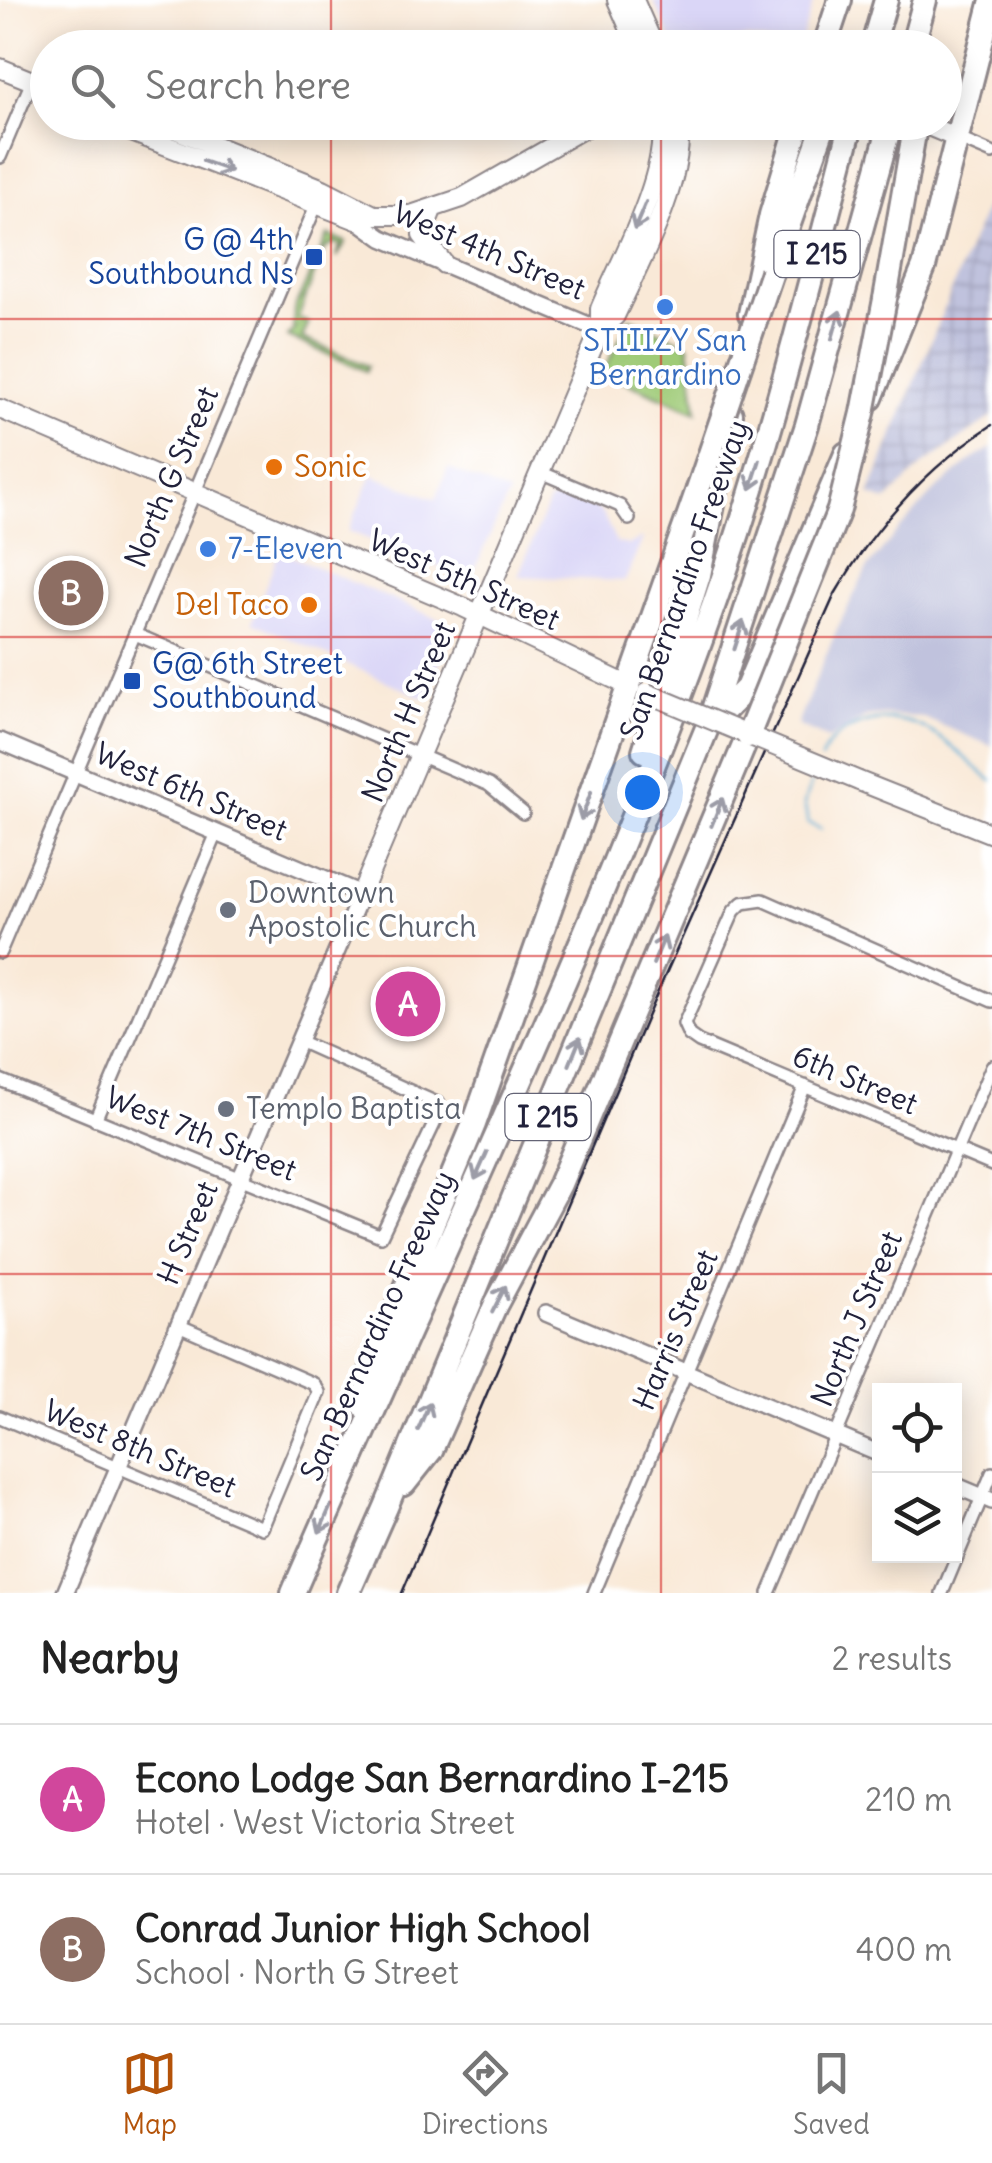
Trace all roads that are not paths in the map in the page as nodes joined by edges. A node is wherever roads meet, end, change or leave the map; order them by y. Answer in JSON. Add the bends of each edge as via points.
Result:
{"nodes":[{"id":1,"x":617,"y":0,"type":"edge"},
{"id":2,"x":634,"y":0,"type":"edge"},
{"id":3,"x":840,"y":0,"type":"edge"},
{"id":4,"x":886,"y":0,"type":"edge"},
{"id":5,"x":992,"y":0,"type":"edge"},
{"id":6,"x":630,"y":30,"type":"edge"},
{"id":7,"x":647,"y":30,"type":"edge"},
{"id":8,"x":830,"y":30,"type":"edge"},
{"id":9,"x":877,"y":30,"type":"edge"},
{"id":10,"x":0,"y":68,"type":"edge"},
{"id":11,"x":30,"y":78,"type":"edge"},
{"id":12,"x":30,"y":100,"type":"edge"},
{"id":13,"x":962,"y":118,"type":"edge"},
{"id":14,"x":157,"y":140,"type":"edge"},
{"id":15,"x":196,"y":140,"type":"edge"},
{"id":16,"x":564,"y":140,"type":"edge"},
{"id":17,"x":662,"y":140,"type":"edge"},
{"id":18,"x":681,"y":140,"type":"edge"},
{"id":19,"x":794,"y":140,"type":"edge"},
{"id":20,"x":819,"y":140,"type":"edge"},
{"id":21,"x":848,"y":140,"type":"edge"},
{"id":22,"x":886,"y":140,"type":"edge"},
{"id":23,"x":914,"y":140,"type":"edge"},
{"id":24,"x":956,"y":140,"type":"edge"},
{"id":25,"x":962,"y":140,"type":"edge"},
{"id":26,"x":992,"y":153,"type":"edge"},
{"id":27,"x":0,"y":157,"type":"edge"},
{"id":28,"x":320,"y":198,"type":"junction"},
{"id":29,"x":432,"y":210,"type":"junction"},
{"id":30,"x":365,"y":218,"type":"junction"},
{"id":31,"x":444,"y":264,"type":"junction"},
{"id":32,"x":600,"y":330,"type":"junction"},
{"id":33,"x":0,"y":409,"type":"edge"},
{"id":34,"x":540,"y":472,"type":"junction"},
{"id":35,"x":196,"y":492,"type":"junction"},
{"id":36,"x":629,"y":519,"type":"dead end"},
{"id":37,"x":480,"y":614,"type":"junction"},
{"id":38,"x":135,"y":634,"type":"junction"},
{"id":39,"x":637,"y":689,"type":"junction"},
{"id":40,"x":707,"y":728,"type":"junction"},
{"id":41,"x":748,"y":736,"type":"junction"},
{"id":42,"x":0,"y":741,"type":"edge"},
{"id":43,"x":420,"y":756,"type":"junction"},
{"id":44,"x":76,"y":774,"type":"junction"},
{"id":45,"x":523,"y":813,"type":"dead end"},
{"id":46,"x":218,"y":833,"type":"junction"},
{"id":47,"x":992,"y":834,"type":"edge"},
{"id":48,"x":361,"y":894,"type":"junction"},
{"id":49,"x":576,"y":948,"type":"junction"},
{"id":50,"x":0,"y":952,"type":"edge"},
{"id":51,"x":992,"y":1001,"type":"edge"},
{"id":52,"x":299,"y":1041,"type":"junction"},
{"id":53,"x":992,"y":1066,"type":"edge"},
{"id":54,"x":0,"y":1080,"type":"edge"},
{"id":55,"x":804,"y":1086,"type":"junction"},
{"id":56,"x":95,"y":1120,"type":"junction"},
{"id":57,"x":956,"y":1150,"type":"junction"},
{"id":58,"x":992,"y":1165,"type":"edge"},
{"id":59,"x":240,"y":1181,"type":"junction"},
{"id":60,"x":546,"y":1313,"type":"dead end"},
{"id":61,"x":178,"y":1325,"type":"junction"},
{"id":62,"x":686,"y":1372,"type":"junction"},
{"id":63,"x":0,"y":1417,"type":"edge"},
{"id":64,"x":835,"y":1435,"type":"junction"},
{"id":65,"x":358,"y":1444,"type":"junction"},
{"id":66,"x":872,"y":1451,"type":"edge"},
{"id":67,"x":118,"y":1467,"type":"junction"},
{"id":68,"x":992,"y":1472,"type":"edge"},
{"id":69,"x":962,"y":1488,"type":"edge"},
{"id":70,"x":987,"y":1499,"type":"edge"},
{"id":71,"x":386,"y":1506,"type":"junction"},
{"id":72,"x":65,"y":1593,"type":"edge"},
{"id":73,"x":293,"y":1593,"type":"edge"},
{"id":74,"x":348,"y":1593,"type":"edge"},
{"id":75,"x":594,"y":1593,"type":"edge"},
{"id":76,"x":769,"y":1593,"type":"edge"},
{"id":77,"x":942,"y":1593,"type":"edge"}],
"edges":[{"from":1,"to":6,"type":"main road"},
{"from":2,"to":7,"type":"main road"},
{"from":3,"to":8,"type":"highway"},
{"from":4,"to":9,"type":"highway"},
{"from":5,"to":13,"type":"highway"},
{"from":10,"to":11,"type":"main road"},
{"from":12,"to":27,"type":"street"},
{"from":14,"to":28,"type":"main road","one_way":true},
{"from":15,"to":28,"type":"main road"},
{"from":16,"to":29,"type":"main road"},
{"from":17,"to":32,"type":"main road","name":"North H Street","one_way":true,"via":[[656,174],[600,308]]},
{"from":18,"to":32,"type":"main road","name":"North H Street","via":[[675,175],[615,316]]},
{"from":19,"to":49,"type":"highway","via":[[758,270],[694,592]]},
{"from":20,"to":39,"type":"highway","bridge":true},
{"from":21,"to":49,"type":"highway","name":"San Bernardino Freeway","number":"I 215","one_way":true,"via":[[706,628]]},
{"from":40,"to":22,"type":"highway","number":"I 215","one_way":true,"via":[[807,425]]},
{"from":23,"to":41,"type":"highway","bridge":true,"via":[[839,510]]},
{"from":24,"to":40,"type":"highway","via":[[924,267],[894,344],[747,688]]},
{"from":25,"to":26,"type":"street"},
{"from":28,"to":30,"type":"main road"},
{"from":28,"to":35,"type":"street","name":"North G Street"},
{"from":29,"to":30,"type":"main road"},
{"from":29,"to":31,"type":"main road","via":[[422,235]]},
{"from":30,"to":31,"type":"street","name":"West 4th Street","via":[[382,238]]},
{"from":31,"to":32,"type":"street","name":"West 4th Street"},
{"from":32,"to":34,"type":"main road","name":"North H Street"},
{"from":33,"to":35,"type":"main road","name":"West 5th Street"},
{"from":34,"to":36,"type":"street","via":[[620,506]]},
{"from":34,"to":37,"type":"main road","name":"North H Street"},
{"from":35,"to":37,"type":"main road","name":"West 5th Street"},
{"from":35,"to":38,"type":"street","name":"North G Street"},
{"from":37,"to":39,"type":"main road","name":"West 5th Street"},
{"from":37,"to":43,"type":"main road","name":"North H Street"},
{"from":38,"to":43,"type":"street"},
{"from":38,"to":44,"type":"street","name":"North G Street"},
{"from":39,"to":41,"type":"main road","name":"West 5th Street","bridge":true},
{"from":39,"to":65,"type":"highway","one_way":true,"via":[[474,1124],[370,1374]]},
{"from":71,"to":40,"type":"highway","number":"I 215","one_way":true},
{"from":41,"to":47,"type":"main road","name":"West 5th Street","bridge":true},
{"from":71,"to":41,"type":"highway","one_way":true,"via":[[431,1450],[495,1306],[560,1184]]},
{"from":42,"to":44,"type":"street","name":"West 6th Street"},
{"from":43,"to":45,"type":"street","via":[[489,785]]},
{"from":43,"to":48,"type":"main road","name":"North H Street"},
{"from":44,"to":46,"type":"street","name":"West 6th Street"},
{"from":44,"to":50,"type":"street","name":"North G Street"},
{"from":46,"to":48,"type":"street","name":"West 6th Street"},
{"from":46,"to":56,"type":"street"},
{"from":48,"to":52,"type":"street","name":"H Street"},
{"from":49,"to":65,"type":"highway","name":"San Bernardino Freeway","number":"I 215","one_way":true},
{"from":51,"to":55,"type":"street","name":"6th Street","via":[[763,900],[742,903],[684,1024],[698,1042]]},
{"from":52,"to":59,"type":"street","name":"H Street"},
{"from":52,"to":59,"type":"street","name":"West 7th Street","via":[[439,1104],[435,1122],[382,1236]]},
{"from":53,"to":57,"type":"street","name":"North J Street"},
{"from":54,"to":56,"type":"street","name":"West 7th Street"},
{"from":55,"to":57,"type":"street","name":"6th Street"},
{"from":55,"to":62,"type":"street","name":"Harris Street"},
{"from":56,"to":59,"type":"street","name":"West 7th Street"},
{"from":57,"to":58,"type":"street","name":"6th Street"},
{"from":57,"to":64,"type":"street","name":"North J Street"},
{"from":59,"to":61,"type":"street","name":"H Street"},
{"from":60,"to":62,"type":"street"},
{"from":61,"to":67,"type":"street","name":"H Street"},
{"from":61,"to":67,"type":"street","name":"West 8th Street","via":[[314,1384],[319,1392],[262,1528]]},
{"from":62,"to":64,"type":"street"},
{"from":62,"to":75,"type":"street","name":"Harris Street"},
{"from":63,"to":67,"type":"street","name":"West 8th Street"},
{"from":64,"to":66,"type":"street"},
{"from":64,"to":76,"type":"street","name":"North J Street"},
{"from":65,"to":73,"type":"highway","name":"San Bernardino Freeway","number":"I 215","one_way":true},
{"from":67,"to":72,"type":"street","name":"H Street"},
{"from":68,"to":70,"type":"street"},
{"from":69,"to":70,"type":"street"},
{"from":70,"to":77,"type":"street"},
{"from":71,"to":74,"type":"highway","number":"I 215"}]}
